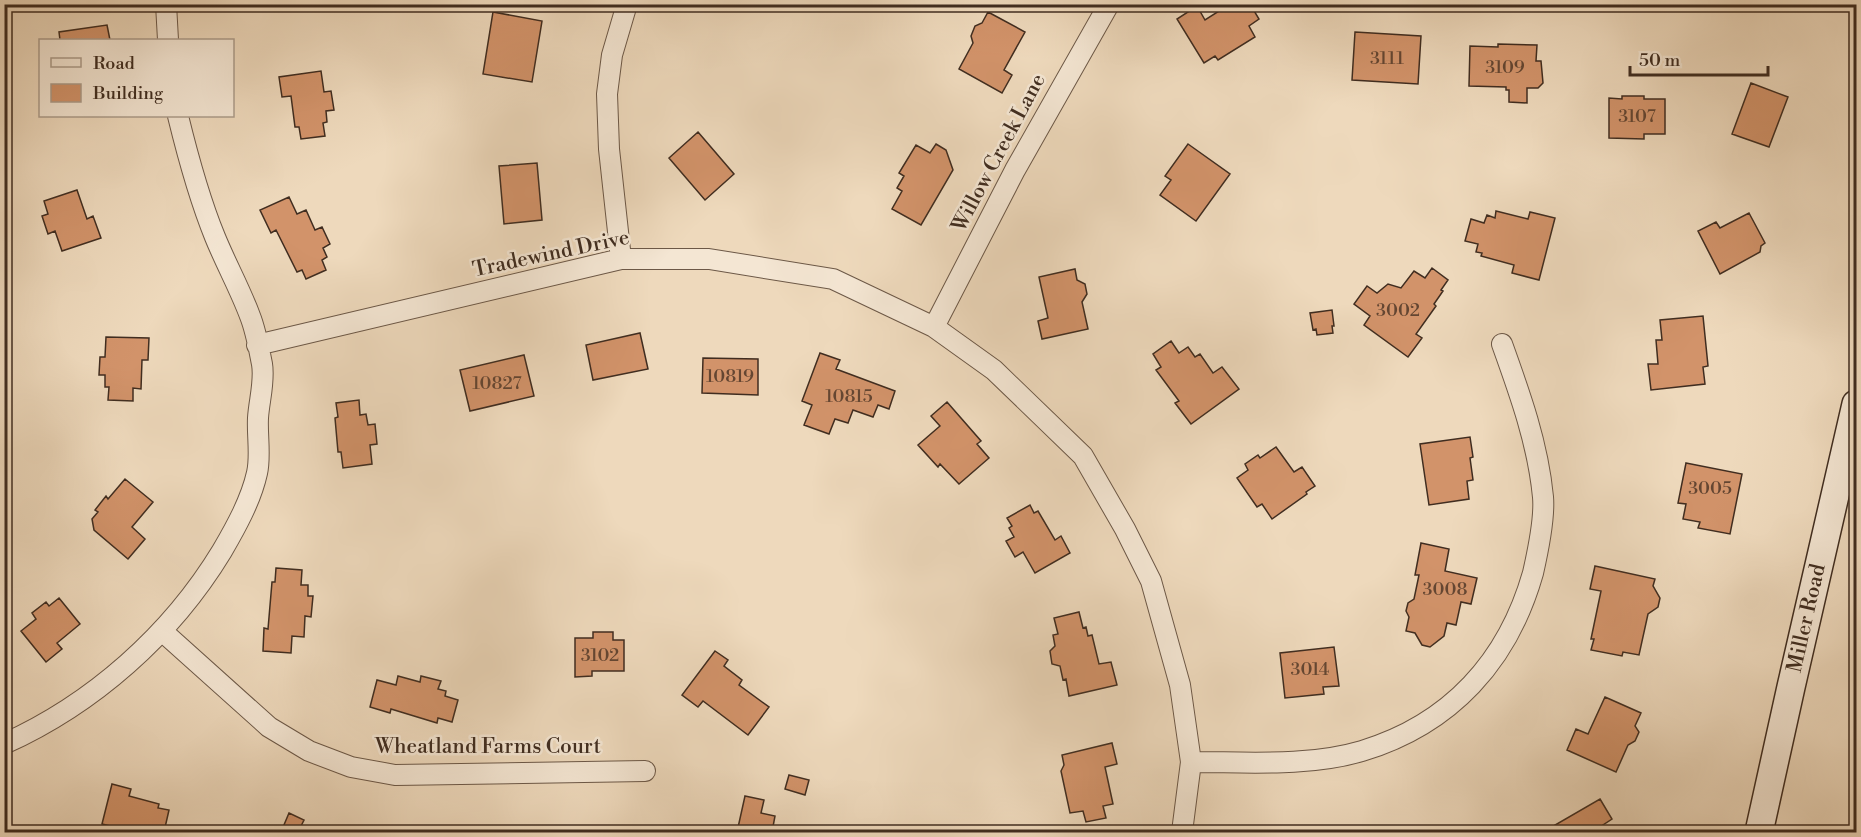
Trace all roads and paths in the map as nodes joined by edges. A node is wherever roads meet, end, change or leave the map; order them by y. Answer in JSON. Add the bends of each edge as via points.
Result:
{"nodes":[{"id":1,"x":166,"y":4,"type":"edge"},
{"id":2,"x":627,"y":4,"type":"edge"},
{"id":3,"x":1109,"y":4,"type":"edge"},
{"id":4,"x":168,"y":39,"type":"edge"},
{"id":5,"x":178,"y":117,"type":"edge"},
{"id":6,"x":621,"y":259,"type":"junction"},
{"id":7,"x":934,"y":327,"type":"junction"},
{"id":8,"x":1502,"y":344,"type":"dead end"},
{"id":9,"x":257,"y":345,"type":"junction"},
{"id":10,"x":1857,"y":404,"type":"edge"},
{"id":11,"x":162,"y":631,"type":"junction"},
{"id":12,"x":4,"y":744,"type":"edge"},
{"id":13,"x":1191,"y":762,"type":"junction"},
{"id":14,"x":645,"y":771,"type":"dead end"},
{"id":15,"x":1182,"y":832,"type":"edge"},
{"id":16,"x":1759,"y":832,"type":"edge"}],
"edges":[{"from":1,"to":4,"type":"street"},
{"from":2,"to":6,"type":"street","via":[[612,55],[607,94]]},
{"from":3,"to":7,"type":"street","name":"Willow Creek Lane","via":[[1015,170]]},
{"from":5,"to":9,"type":"street","via":[[207,216],[251,317]]},
{"from":6,"to":7,"type":"street","name":"Tradewind Drive","via":[[708,259],[833,279]]},
{"from":6,"to":9,"type":"street","name":"Tradewind Drive"},
{"from":7,"to":13,"type":"street","name":"Tradewind Drive","via":[[994,370],[1083,456],[1151,581],[1180,686]]},
{"from":8,"to":13,"type":"street","via":[[1528,418],[1543,499],[1537,557],[1526,598],[1508,637],[1486,670],[1457,701],[1381,744],[1361,751],[1286,762]]},
{"from":9,"to":11,"type":"street","via":[[262,368],[258,471],[231,537]]},
{"from":10,"to":16,"type":"street","name":"Miller Road"},
{"from":11,"to":12,"type":"street","via":[[113,676],[67,710]]},
{"from":11,"to":14,"type":"street","name":"Wheatland Farms Court","via":[[269,727],[309,751],[351,767],[395,775]]},
{"from":13,"to":15,"type":"street","name":"Tradewind Drive"}]}
